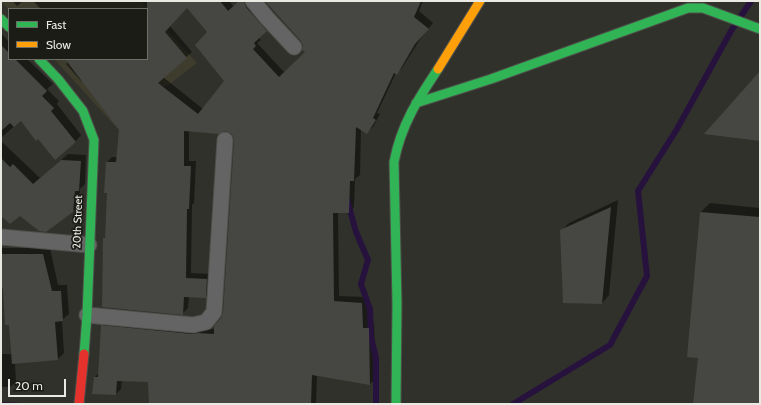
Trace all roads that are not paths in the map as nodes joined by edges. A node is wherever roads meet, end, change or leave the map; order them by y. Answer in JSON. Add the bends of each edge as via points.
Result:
{"nodes":[{"id":1,"x":253,"y":1,"type":"edge"},
{"id":2,"x":480,"y":1,"type":"edge"},
{"id":3,"x":1,"y":19,"type":"edge"},
{"id":4,"x":8,"y":27,"type":"edge"},
{"id":5,"x":760,"y":29,"type":"edge"},
{"id":6,"x":294,"y":47,"type":"dead end"},
{"id":7,"x":40,"y":60,"type":"edge"},
{"id":8,"x":416,"y":103,"type":"junction"},
{"id":9,"x":225,"y":140,"type":"dead end"},
{"id":10,"x":1,"y":237,"type":"edge"},
{"id":11,"x":89,"y":245,"type":"junction"},
{"id":12,"x":86,"y":314,"type":"junction"},
{"id":13,"x":79,"y":404,"type":"edge"},
{"id":14,"x":396,"y":404,"type":"edge"}],
"edges":[{"from":1,"to":6,"type":"street"},
{"from":2,"to":8,"type":"street"},
{"from":3,"to":4,"type":"street"},
{"from":5,"to":8,"type":"street","via":[[702,8],[688,8],[491,79]]},
{"from":7,"to":11,"type":"street","name":"20th Street","via":[[83,111],[94,140]]},
{"from":8,"to":14,"type":"street","via":[[396,146],[394,162]]},
{"from":9,"to":12,"type":"street","via":[[214,312],[206,322],[193,325]]},
{"from":10,"to":11,"type":"street"},
{"from":11,"to":12,"type":"street","name":"20th Street"},
{"from":12,"to":13,"type":"street","name":"20th Street"}]}
